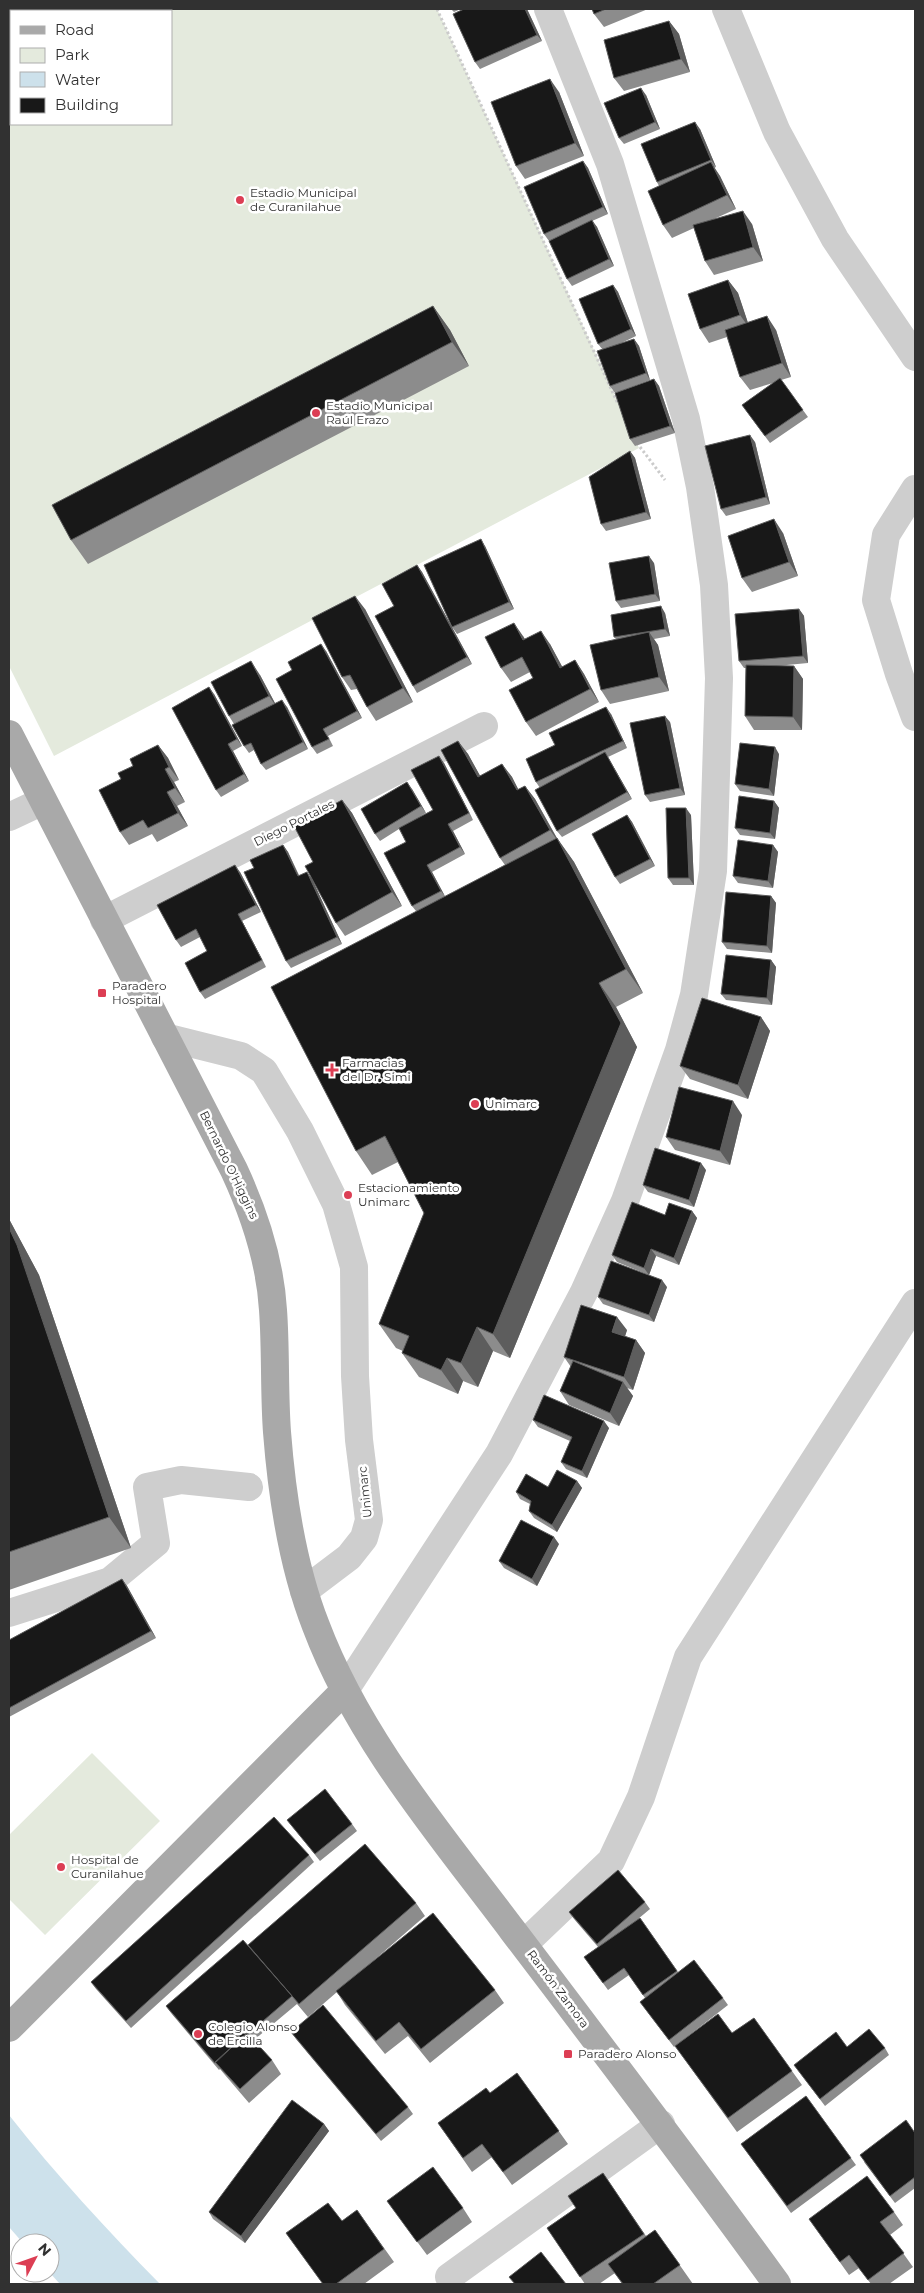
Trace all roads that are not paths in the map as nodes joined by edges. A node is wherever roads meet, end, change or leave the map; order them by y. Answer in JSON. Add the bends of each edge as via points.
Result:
{"nodes":[{"id":1,"x":548,"y":9,"type":"edge"},
{"id":2,"x":726,"y":9,"type":"edge"},
{"id":3,"x":915,"y":357,"type":"edge"},
{"id":4,"x":915,"y":489,"type":"edge"},
{"id":5,"x":915,"y":717,"type":"edge"},
{"id":6,"x":484,"y":726,"type":"dead end"},
{"id":7,"x":13,"y":751,"type":"edge"},
{"id":8,"x":43,"y":801,"type":"junction"},
{"id":9,"x":9,"y":817,"type":"edge"},
{"id":10,"x":104,"y":920,"type":"junction"},
{"id":11,"x":165,"y":1037,"type":"junction"},
{"id":12,"x":915,"y":1303,"type":"edge"},
{"id":13,"x":249,"y":1487,"type":"dead end"},
{"id":14,"x":304,"y":1590,"type":"junction"},
{"id":15,"x":9,"y":1613,"type":"edge"},
{"id":16,"x":345,"y":1690,"type":"junction"},
{"id":17,"x":524,"y":1944,"type":"junction"},
{"id":18,"x":9,"y":2028,"type":"edge"},
{"id":19,"x":661,"y":2124,"type":"junction"},
{"id":20,"x":450,"y":2277,"type":"dead end"},
{"id":21,"x":777,"y":2284,"type":"edge"}],
"edges":[{"from":1,"to":16,"type":"street","via":[[610,164],[686,419],[700,486],[714,585],[719,678],[713,871],[694,995],[679,1050],[617,1220],[584,1292],[499,1454]]},
{"from":2,"to":3,"type":"street","via":[[777,132],[834,239]]},
{"from":4,"to":5,"type":"street","via":[[886,535],[876,600]]},
{"from":6,"to":10,"type":"street","name":"Diego Portales"},
{"from":7,"to":8,"type":"main road","name":"Bernardo O'Higgins"},
{"from":8,"to":9,"type":"street"},
{"from":8,"to":10,"type":"main road","name":"Bernardo O'Higgins"},
{"from":10,"to":11,"type":"main road","name":"Bernardo O'Higgins"},
{"from":11,"to":14,"type":"main road","name":"Bernardo O'Higgins","via":[[234,1170],[262,1242],[273,1308],[281,1469]]},
{"from":11,"to":14,"type":"street","name":"Unimarc","via":[[241,1056],[264,1071],[300,1130],[336,1204],[354,1267],[358,1440],[369,1520],[364,1538],[349,1557]]},
{"from":12,"to":17,"type":"street","via":[[688,1657],[641,1797],[611,1861]]},
{"from":13,"to":15,"type":"street","via":[[181,1480],[147,1487],[156,1543],[110,1581]]},
{"from":14,"to":16,"type":"main road","name":"Bernardo O'Higgins","via":[[325,1649]]},
{"from":16,"to":17,"type":"main road","name":"Ramón Zamora","via":[[418,1805]]},
{"from":16,"to":18,"type":"main road"},
{"from":17,"to":19,"type":"main road","name":"Ramón Zamora"},
{"from":19,"to":20,"type":"street"},
{"from":19,"to":21,"type":"main road","name":"Ramón Zamora"}]}
